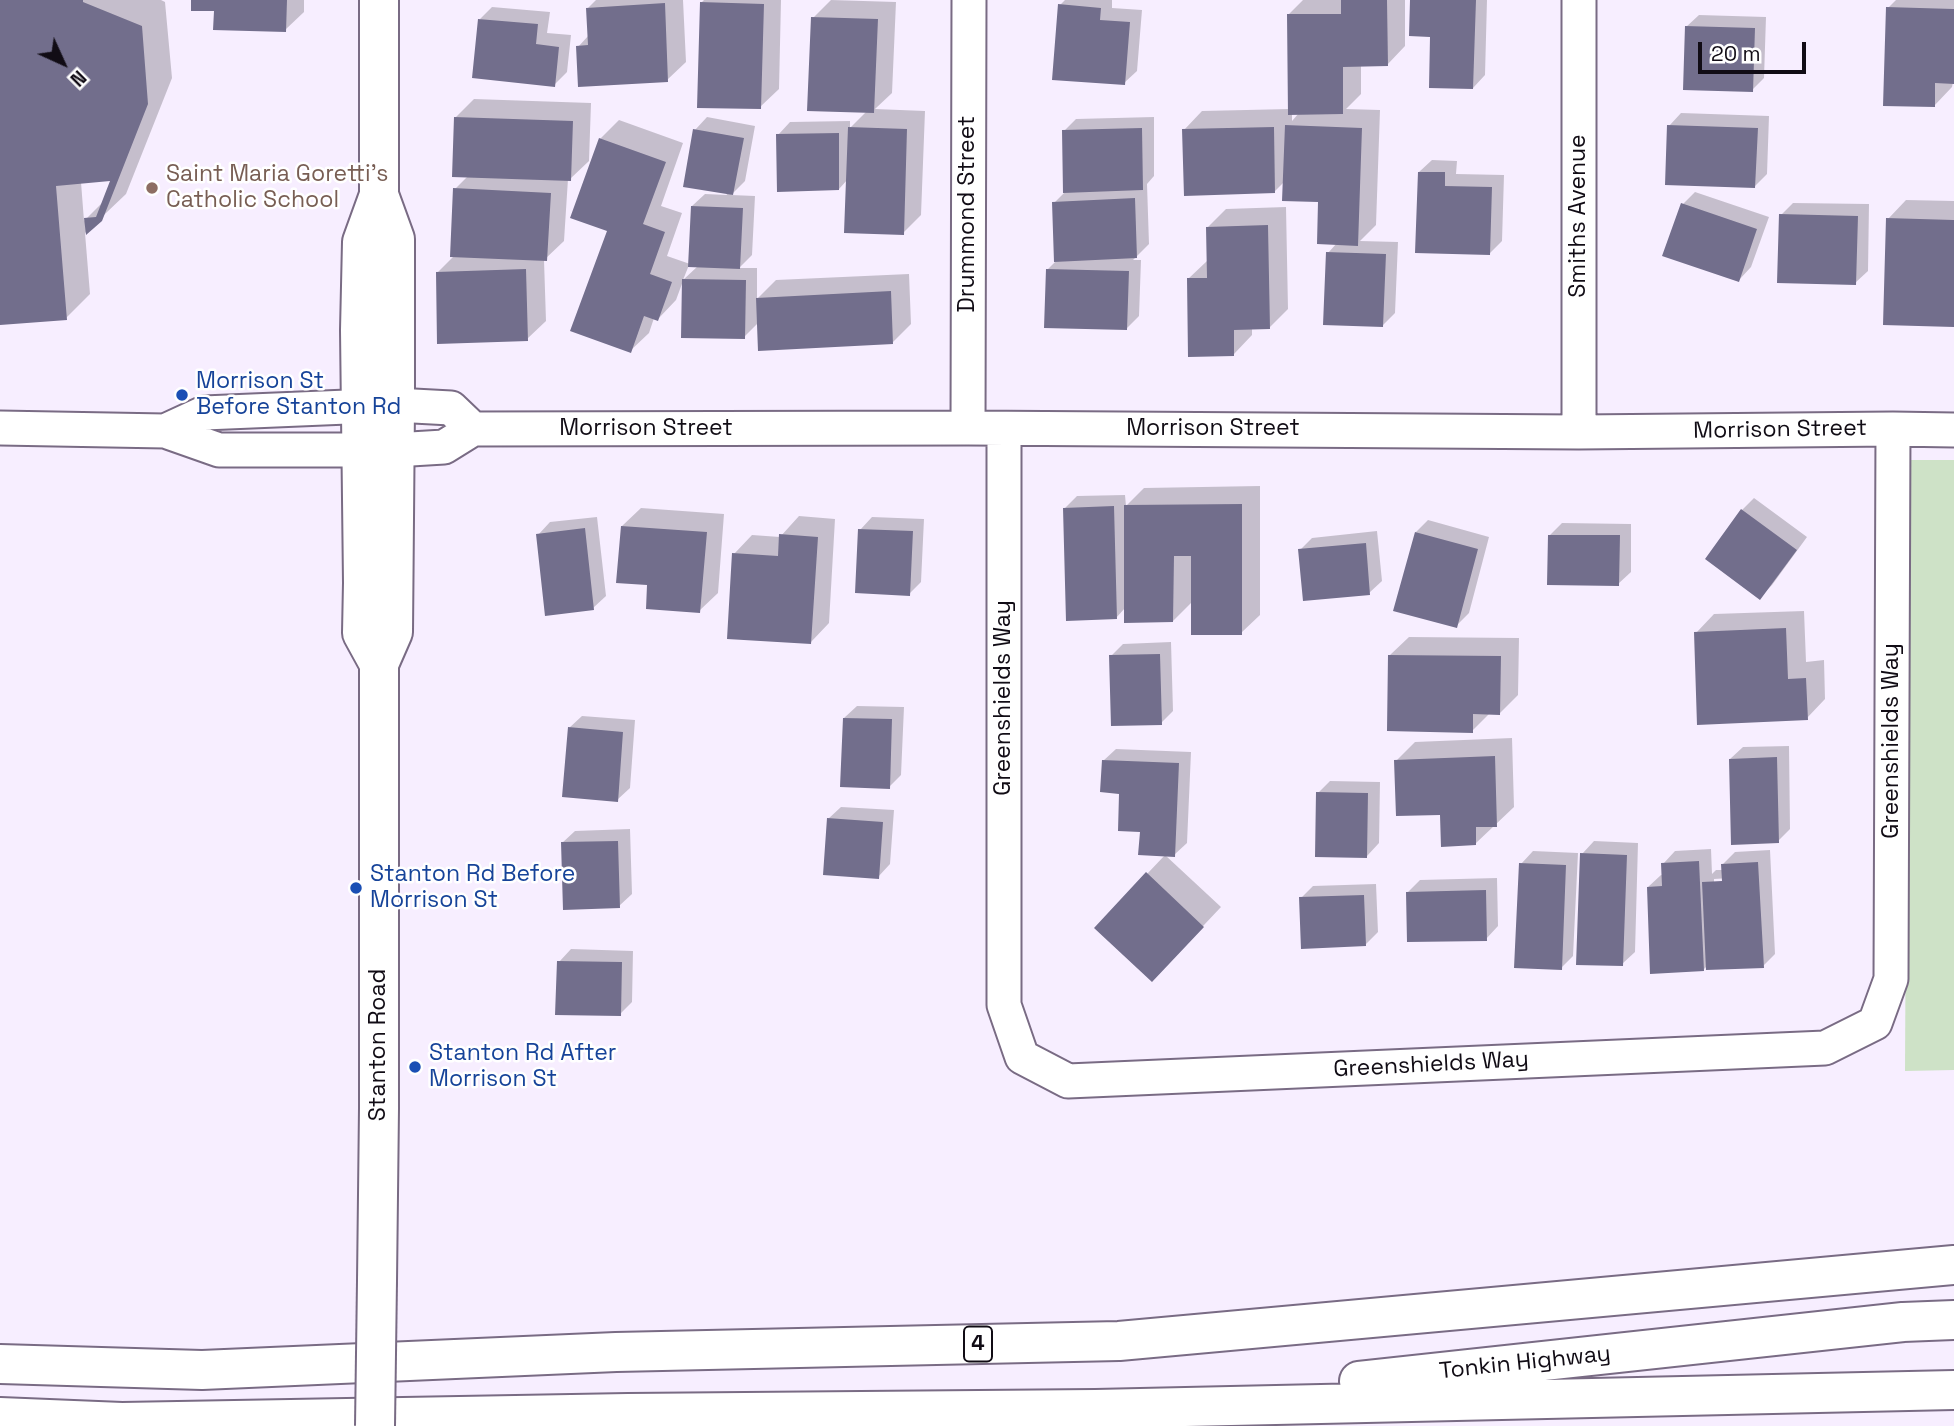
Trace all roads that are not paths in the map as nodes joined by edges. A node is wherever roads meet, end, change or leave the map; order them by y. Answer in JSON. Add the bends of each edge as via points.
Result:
{"nodes":[{"id":1,"x":379,"y":0,"type":"edge"},
{"id":2,"x":969,"y":0,"type":"edge"},
{"id":3,"x":1579,"y":0,"type":"edge"},
{"id":4,"x":379,"y":405,"type":"junction"},
{"id":5,"x":0,"y":428,"type":"edge"},
{"id":6,"x":968,"y":428,"type":"junction"},
{"id":7,"x":473,"y":429,"type":"junction"},
{"id":8,"x":1004,"y":429,"type":"junction"},
{"id":9,"x":1893,"y":429,"type":"junction"},
{"id":10,"x":1954,"y":430,"type":"edge"},
{"id":11,"x":165,"y":431,"type":"junction"},
{"id":12,"x":1579,"y":432,"type":"junction"},
{"id":13,"x":378,"y":449,"type":"junction"},
{"id":14,"x":1954,"y":1265,"type":"edge"},
{"id":15,"x":1954,"y":1320,"type":"edge"},
{"id":16,"x":0,"y":1364,"type":"edge"},
{"id":17,"x":1954,"y":1390,"type":"edge"},
{"id":18,"x":1096,"y":1409,"type":"junction"},
{"id":19,"x":0,"y":1417,"type":"edge"},
{"id":20,"x":374,"y":1426,"type":"edge"}],
"edges":[{"from":1,"to":4,"type":"main road","name":"Stanton Road","via":[[379,195],[362,242],[360,330]]},
{"from":2,"to":6,"type":"street","name":"Drummond Street"},
{"from":3,"to":12,"type":"street","name":"Smiths Avenue"},
{"from":4,"to":7,"type":"street","via":[[451,408]]},
{"from":4,"to":11,"type":"street","via":[[204,413]]},
{"from":4,"to":13,"type":"main road","name":"Stanton Road"},
{"from":5,"to":11,"type":"street"},
{"from":6,"to":7,"type":"street","name":"Morrison Street"},
{"from":6,"to":8,"type":"street","name":"Morrison Street"},
{"from":7,"to":13,"type":"street","via":[[444,447]]},
{"from":8,"to":9,"type":"street","name":"Greenshields Way","via":[[1004,1005],[1023,1057],[1068,1081],[1825,1048],[1875,1023],[1891,979]]},
{"from":8,"to":12,"type":"street","name":"Morrison Street"},
{"from":9,"to":10,"type":"street","name":"Morrison Street"},
{"from":9,"to":12,"type":"street","name":"Morrison Street"},
{"from":11,"to":13,"type":"street","via":[[219,450]]},
{"from":13,"to":20,"type":"main road","name":"Stanton Road","bridge":true,"via":[[393,632],[379,664]]},
{"from":14,"to":16,"type":"main road","number":"4","via":[[1119,1341],[616,1352],[202,1370]]},
{"from":15,"to":18,"type":"main road","name":"Tonkin Highway"},
{"from":17,"to":18,"type":"main road","name":"Tonkin Highway"},
{"from":18,"to":19,"type":"main road","name":"Tonkin Highway","via":[[122,1422]]}]}
